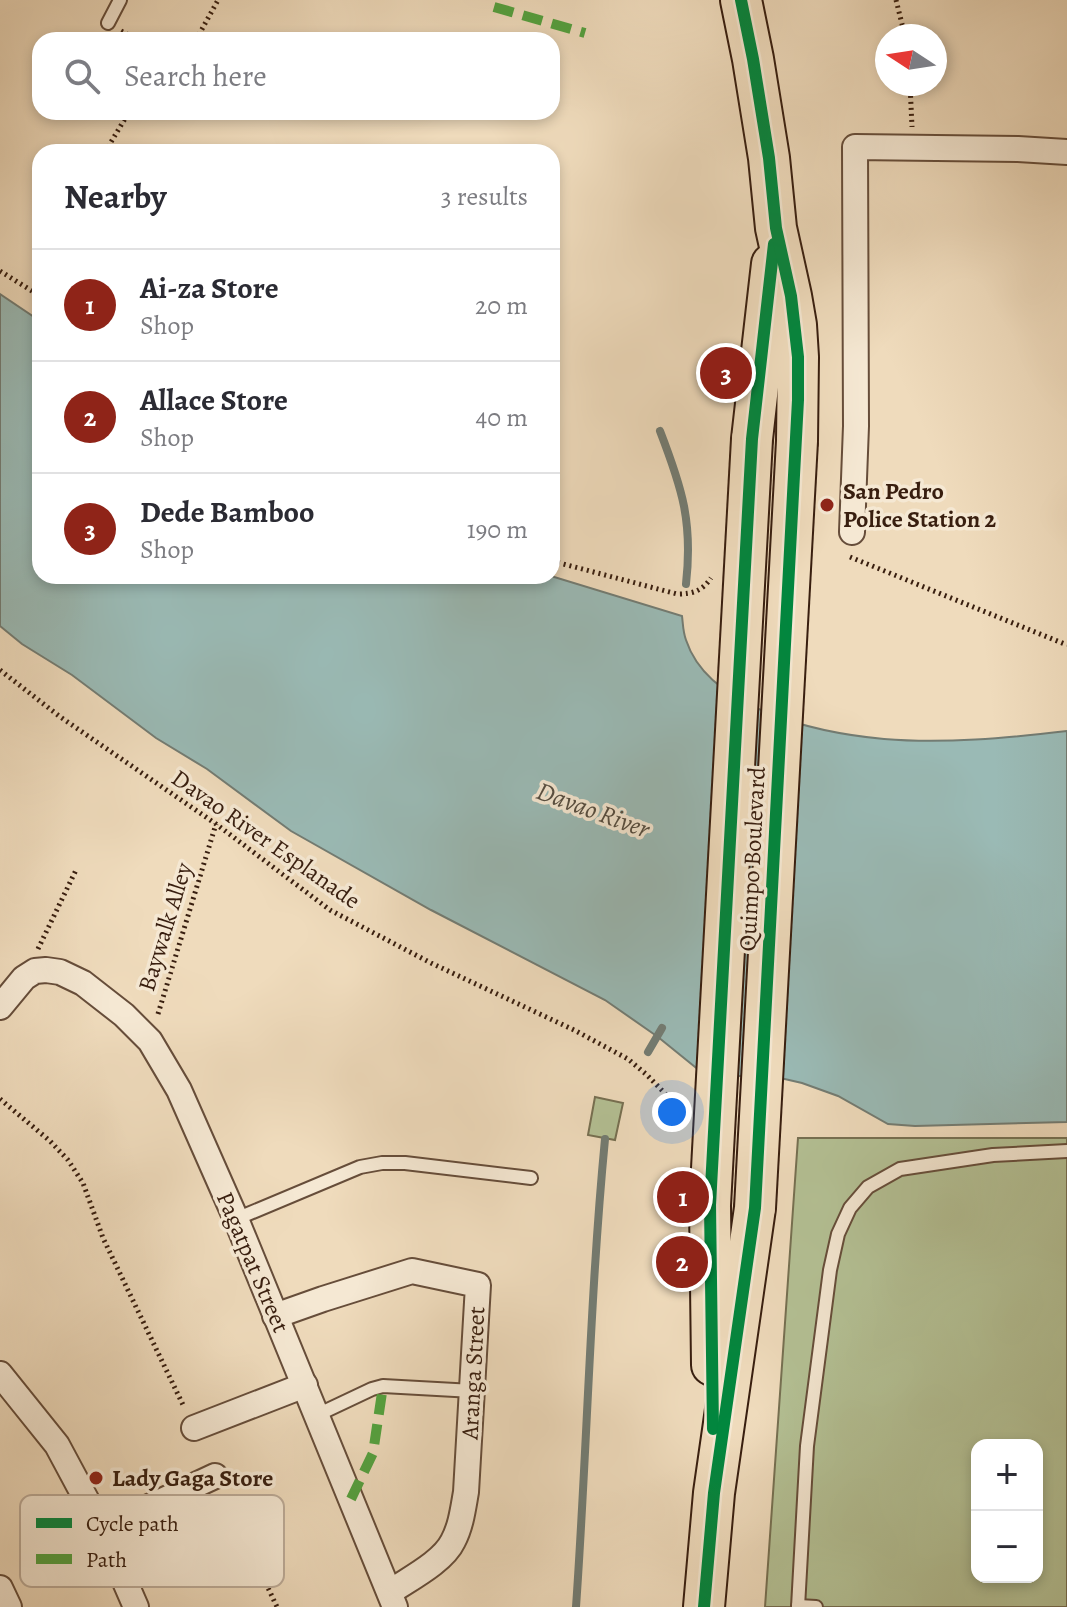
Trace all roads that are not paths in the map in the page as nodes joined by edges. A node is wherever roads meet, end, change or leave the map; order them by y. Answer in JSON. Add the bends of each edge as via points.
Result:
{"nodes":[{"id":1,"x":120,"y":0,"type":"edge"},
{"id":2,"x":741,"y":0,"type":"edge"},
{"id":3,"x":108,"y":23,"type":"dead end"},
{"id":4,"x":1067,"y":152,"type":"edge"},
{"id":5,"x":776,"y":228,"type":"junction"},
{"id":6,"x":852,"y":532,"type":"dead end"},
{"id":7,"x":0,"y":1005,"type":"edge"},
{"id":8,"x":1067,"y":1151,"type":"edge"},
{"id":9,"x":531,"y":1178,"type":"dead end"},
{"id":10,"x":236,"y":1219,"type":"junction"},
{"id":11,"x":275,"y":1316,"type":"junction"},
{"id":12,"x":0,"y":1374,"type":"edge"},
{"id":13,"x":305,"y":1385,"type":"junction"},
{"id":14,"x":473,"y":1391,"type":"junction"},
{"id":15,"x":317,"y":1415,"type":"junction"},
{"id":16,"x":194,"y":1428,"type":"road end"},
{"id":17,"x":215,"y":1476,"type":"road end"},
{"id":18,"x":714,"y":1493,"type":"junction"},
{"id":19,"x":84,"y":1495,"type":"edge"},
{"id":20,"x":174,"y":1495,"type":"edge"},
{"id":21,"x":127,"y":1587,"type":"edge"},
{"id":22,"x":0,"y":1588,"type":"edge"},
{"id":23,"x":392,"y":1599,"type":"edge"},
{"id":24,"x":798,"y":1606,"type":"edge"},
{"id":25,"x":9,"y":1607,"type":"edge"},
{"id":26,"x":136,"y":1607,"type":"edge"},
{"id":27,"x":704,"y":1607,"type":"edge"},
{"id":28,"x":816,"y":1607,"type":"edge"}],
"edges":[{"from":1,"to":3,"type":"lane"},
{"from":2,"to":5,"type":"main road","name":"Quimpo Boulevard"},
{"from":4,"to":6,"type":"street","via":[[855,147]]},
{"from":5,"to":18,"type":"main road","name":"Quimpo Boulevard","bridge":true,"via":[[752,439],[710,1205]]},
{"from":5,"to":18,"type":"main road","name":"Quimpo Boulevard","bridge":true,"via":[[796,325],[797,441],[755,1208]]},
{"from":7,"to":10,"type":"street","name":"Pagatpat Street","via":[[35,974],[60,972],[124,1015],[150,1041],[179,1090]]},
{"from":8,"to":24,"type":"lane","via":[[900,1169],[868,1187],[850,1208],[830,1270],[807,1446]]},
{"from":9,"to":10,"type":"lane","via":[[372,1164]]},
{"from":10,"to":11,"type":"street","name":"Pagatpat Street"},
{"from":11,"to":13,"type":"street","name":"Pagatpat Street"},
{"from":11,"to":14,"type":"street","name":"Aranga Street","via":[[412,1271],[478,1285]]},
{"from":12,"to":19,"type":"street","via":[[57,1445]]},
{"from":13,"to":15,"type":"street","name":"Pagatpat Street"},
{"from":13,"to":16,"type":"street"},
{"from":14,"to":15,"type":"lane","via":[[383,1386]]},
{"from":14,"to":23,"type":"street","name":"Aranga Street","via":[[466,1492],[453,1543]]},
{"from":15,"to":23,"type":"street","name":"Pagatpat Street"},
{"from":17,"to":20,"type":"street"},
{"from":18,"to":27,"type":"main road","name":"Quimpo Boulevard"},
{"from":21,"to":26,"type":"street"},
{"from":22,"to":25,"type":"street"},
{"from":24,"to":28,"type":"lane"}]}
